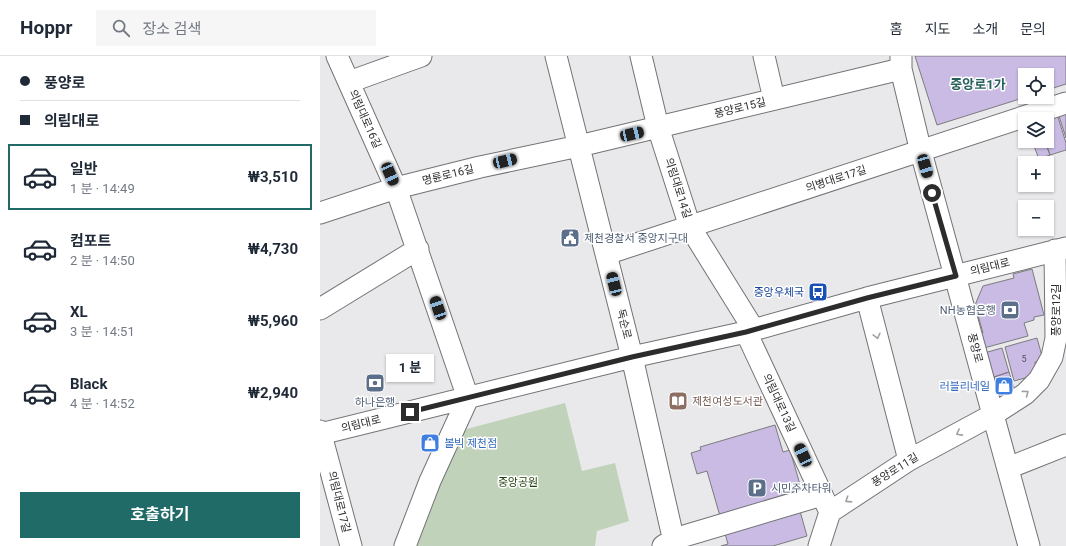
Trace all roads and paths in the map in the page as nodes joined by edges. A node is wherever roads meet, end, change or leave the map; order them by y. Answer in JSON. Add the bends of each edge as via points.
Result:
{"nodes":[{"id":1,"x":337,"y":56,"type":"edge"},
{"id":2,"x":421,"y":56,"type":"edge"},
{"id":3,"x":556,"y":56,"type":"edge"},
{"id":4,"x":641,"y":56,"type":"edge"},
{"id":5,"x":764,"y":56,"type":"edge"},
{"id":6,"x":901,"y":62,"type":"edge"},
{"id":7,"x":349,"y":82,"type":"junction"},
{"id":8,"x":774,"y":99,"type":"junction"},
{"id":9,"x":1066,"y":103,"type":"edge"},
{"id":10,"x":658,"y":127,"type":"junction"},
{"id":11,"x":579,"y":146,"type":"junction"},
{"id":12,"x":921,"y":152,"type":"junction"},
{"id":13,"x":396,"y":188,"type":"junction"},
{"id":14,"x":322,"y":208,"type":"edge"},
{"id":15,"x":690,"y":227,"type":"junction"},
{"id":16,"x":418,"y":249,"type":"junction"},
{"id":17,"x":1061,"y":249,"type":"edge"},
{"id":18,"x":606,"y":254,"type":"junction"},
{"id":19,"x":956,"y":276,"type":"junction"},
{"id":20,"x":867,"y":298,"type":"junction"},
{"id":21,"x":320,"y":309,"type":"edge"},
{"id":22,"x":750,"y":331,"type":"junction"},
{"id":23,"x":632,"y":357,"type":"junction"},
{"id":24,"x":468,"y":398,"type":"junction"},
{"id":25,"x":994,"y":414,"type":"junction"},
{"id":26,"x":321,"y":433,"type":"edge"},
{"id":27,"x":1066,"y":445,"type":"edge"},
{"id":28,"x":909,"y":460,"type":"junction"},
{"id":29,"x":1008,"y":468,"type":"junction"},
{"id":30,"x":826,"y":504,"type":"junction"},
{"id":31,"x":671,"y":544,"type":"edge"},
{"id":32,"x":350,"y":546,"type":"edge"},
{"id":33,"x":405,"y":546,"type":"edge"},
{"id":34,"x":819,"y":546,"type":"edge"},
{"id":35,"x":1029,"y":546,"type":"edge"}],
"edges":[{"from":1,"to":7,"type":"street","name":"의림대로16길"},
{"from":2,"to":7,"type":"street"},
{"from":3,"to":11,"type":"street","name":"독순로"},
{"from":4,"to":10,"type":"street","name":"의림대로14길"},
{"from":5,"to":8,"type":"street"},
{"from":6,"to":8,"type":"street","name":"풍양로15길"},
{"from":6,"to":12,"type":"street","name":"풍양로"},
{"from":7,"to":13,"type":"street","name":"의림대로16길"},
{"from":8,"to":10,"type":"street","name":"풍양로15길"},
{"from":9,"to":12,"type":"street","name":"의병대로17길"},
{"from":10,"to":11,"type":"street","name":"풍양로15길"},
{"from":10,"to":15,"type":"street","name":"의림대로14길"},
{"from":11,"to":13,"type":"street","name":"명륜로16길"},
{"from":11,"to":18,"type":"street","name":"독순로"},
{"from":12,"to":15,"type":"street","name":"의병대로17길"},
{"from":12,"to":19,"type":"street","name":"풍양로"},
{"from":13,"to":14,"type":"street","name":"명륜로16길"},
{"from":13,"to":16,"type":"street","name":"의림대로16길"},
{"from":15,"to":18,"type":"street","name":"의병대로17길"},
{"from":15,"to":22,"type":"street","name":"의림대로14길"},
{"from":16,"to":21,"type":"street"},
{"from":16,"to":24,"type":"street","name":"의림대로16길"},
{"from":17,"to":19,"type":"street","name":"의림대로"},
{"from":25,"to":17,"type":"street","name":"풍양로12길","one_way":true,"via":[[1031,389],[1052,357],[1057,330]]},
{"from":18,"to":23,"type":"street","name":"독순로"},
{"from":19,"to":20,"type":"street","name":"의림대로"},
{"from":19,"to":25,"type":"street","name":"풍양로"},
{"from":20,"to":22,"type":"street","name":"의림대로"},
{"from":20,"to":28,"type":"street","one_way":true},
{"from":22,"to":23,"type":"street","name":"의림대로"},
{"from":22,"to":30,"type":"street","name":"의림대로13길"},
{"from":23,"to":24,"type":"street","name":"의림대로"},
{"from":23,"to":31,"type":"street","name":"독순로"},
{"from":24,"to":26,"type":"street","name":"의림대로"},
{"from":24,"to":33,"type":"street","via":[[430,482]]},
{"from":25,"to":28,"type":"street","name":"풍양로11길","one_way":true},
{"from":25,"to":29,"type":"street","name":"풍양로"},
{"from":26,"to":32,"type":"street","name":"의림대로17길"},
{"from":27,"to":29,"type":"street"},
{"from":28,"to":30,"type":"street","name":"풍양로11길","one_way":true},
{"from":29,"to":35,"type":"street","name":"풍양로"},
{"from":30,"to":31,"type":"street"},
{"from":30,"to":34,"type":"street"}]}
